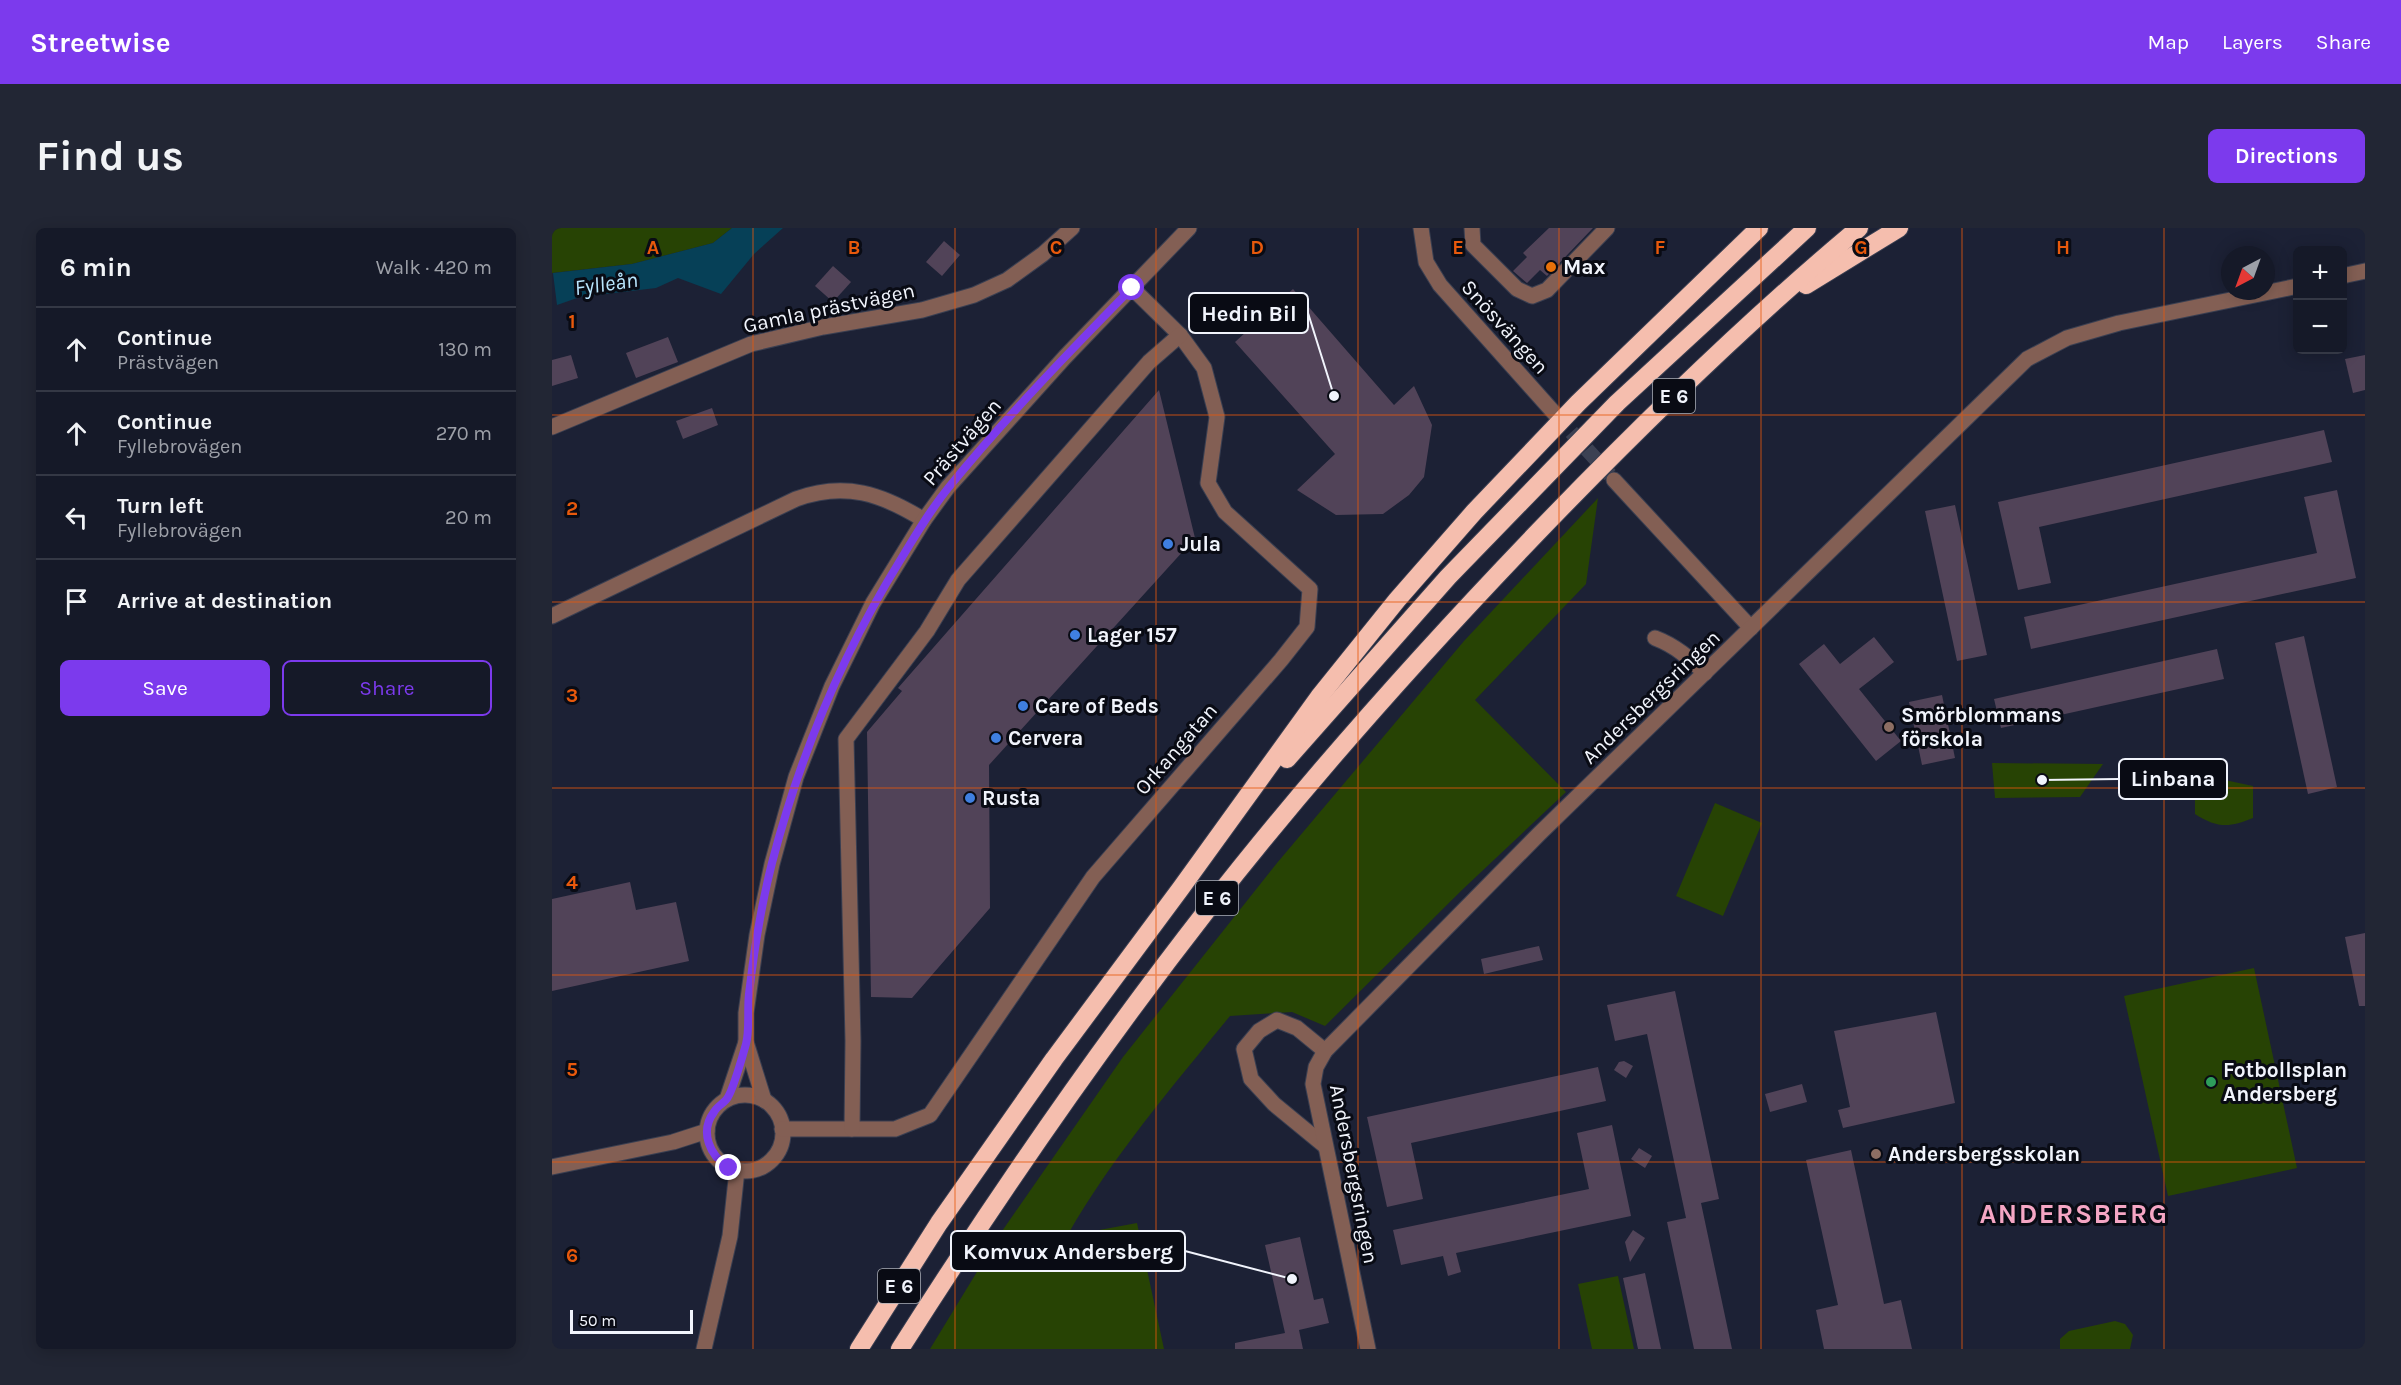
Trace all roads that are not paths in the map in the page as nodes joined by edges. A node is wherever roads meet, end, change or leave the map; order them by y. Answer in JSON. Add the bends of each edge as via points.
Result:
{"nodes":[{"id":1,"x":1072,"y":228,"type":"edge"},
{"id":2,"x":1188,"y":228,"type":"edge"},
{"id":3,"x":1421,"y":228,"type":"edge"},
{"id":4,"x":1472,"y":228,"type":"edge"},
{"id":5,"x":1607,"y":228,"type":"edge"},
{"id":6,"x":1760,"y":228,"type":"edge"},
{"id":7,"x":1807,"y":228,"type":"edge"},
{"id":8,"x":1859,"y":228,"type":"edge"},
{"id":9,"x":1899,"y":228,"type":"edge"},
{"id":10,"x":1742,"y":237,"type":"edge"},
{"id":11,"x":2365,"y":271,"type":"edge"},
{"id":12,"x":2347,"y":275,"type":"edge"},
{"id":13,"x":2293,"y":287,"type":"edge"},
{"id":14,"x":1132,"y":288,"type":"junction"},
{"id":15,"x":1768,"y":308,"type":"junction"},
{"id":16,"x":1180,"y":335,"type":"junction"},
{"id":17,"x":1556,"y":415,"type":"tunnel mouth"},
{"id":18,"x":552,"y":427,"type":"edge"},
{"id":19,"x":1614,"y":480,"type":"tunnel mouth"},
{"id":20,"x":924,"y":520,"type":"junction"},
{"id":21,"x":552,"y":616,"type":"edge"},
{"id":22,"x":1750,"y":628,"type":"junction"},
{"id":23,"x":1655,"y":638,"type":"dead end"},
{"id":24,"x":1705,"y":674,"type":"junction"},
{"id":25,"x":1181,"y":888,"type":"junction"},
{"id":26,"x":746,"y":1042,"type":"junction"},
{"id":27,"x":1325,"y":1051,"type":"junction"},
{"id":28,"x":727,"y":1100,"type":"junction"},
{"id":29,"x":764,"y":1100,"type":"junction"},
{"id":30,"x":783,"y":1129,"type":"junction"},
{"id":31,"x":852,"y":1129,"type":"junction"},
{"id":32,"x":707,"y":1131,"type":"junction"},
{"id":33,"x":1324,"y":1146,"type":"junction"},
{"id":34,"x":552,"y":1167,"type":"edge"},
{"id":35,"x":736,"y":1170,"type":"junction"},
{"id":36,"x":704,"y":1349,"type":"edge"},
{"id":37,"x":859,"y":1349,"type":"edge"},
{"id":38,"x":900,"y":1349,"type":"edge"},
{"id":39,"x":1368,"y":1349,"type":"edge"}],
"edges":[{"from":1,"to":18,"type":"street","name":"Gamla prästvägen","via":[[1007,280],[974,295],[922,310],[752,344]]},
{"from":2,"to":14,"type":"street","name":"Prästvägen"},
{"from":3,"to":17,"type":"street","name":"Snösvängen","via":[[1426,262],[1440,285]]},
{"from":4,"to":5,"type":"street","via":[[1473,245],[1517,289],[1532,296],[1547,290]]},
{"from":6,"to":10,"type":"highway"},
{"from":7,"to":25,"type":"highway","number":"E 6","via":[[1617,403],[1448,577],[1293,752]]},
{"from":8,"to":15,"type":"highway","number":"E 6"},
{"from":9,"to":15,"type":"highway"},
{"from":10,"to":25,"type":"highway","via":[[1528,454],[1397,600],[1319,697]]},
{"from":11,"to":12,"type":"street"},
{"from":13,"to":22,"type":"street","name":"Andersbergsringen","via":[[2119,323],[2067,338],[2027,359]]},
{"from":14,"to":16,"type":"street","name":"Orkangatan"},
{"from":14,"to":20,"type":"street","name":"Prästvägen","via":[[1049,374]]},
{"from":15,"to":38,"type":"highway","number":"E 6","via":[[1582,486],[1456,617],[1320,771],[1207,909],[1080,1079],[969,1240]]},
{"from":16,"to":31,"type":"street","via":[[1149,362],[958,580],[927,631],[846,739]]},
{"from":16,"to":31,"type":"street","name":"Orkangatan","via":[[1204,368],[1216,417],[1208,483],[1225,512],[1310,589],[1307,627],[1093,877],[930,1115],[895,1129]]},
{"from":19,"to":22,"type":"street"},
{"from":20,"to":21,"type":"street","name":"Prästvägen","via":[[873,495],[850,490],[814,492]]},
{"from":20,"to":26,"type":"street","via":[[873,603],[837,676],[796,777],[757,935]]},
{"from":22,"to":24,"type":"street","name":"Andersbergsringen"},
{"from":23,"to":24,"type":"street","via":[[1685,654]]},
{"from":24,"to":27,"type":"street","name":"Andersbergsringen","via":[[1539,834]]},
{"from":25,"to":37,"type":"highway","number":"E 6","via":[[939,1223]]},
{"from":26,"to":28,"type":"street"},
{"from":26,"to":29,"type":"street"},
{"from":27,"to":33,"type":"street","name":"Andersbergsringen","via":[[1313,1084]]},
{"from":27,"to":33,"type":"street","via":[[1297,1028],[1277,1020],[1258,1031],[1244,1049],[1251,1079]]},
{"from":28,"to":29,"type":"street","via":[[746,1095]]},
{"from":28,"to":32,"type":"street","via":[[713,1113]]},
{"from":29,"to":30,"type":"street","via":[[776,1112]]},
{"from":30,"to":31,"type":"street","name":"Orkangatan"},
{"from":30,"to":35,"type":"street","via":[[782,1143],[770,1161],[758,1169]]},
{"from":32,"to":34,"type":"street","via":[[673,1142]]},
{"from":32,"to":35,"type":"street","via":[[709,1146],[717,1159]]},
{"from":33,"to":39,"type":"street","name":"Andersbergsringen"},
{"from":35,"to":36,"type":"street","via":[[730,1236]]}]}
